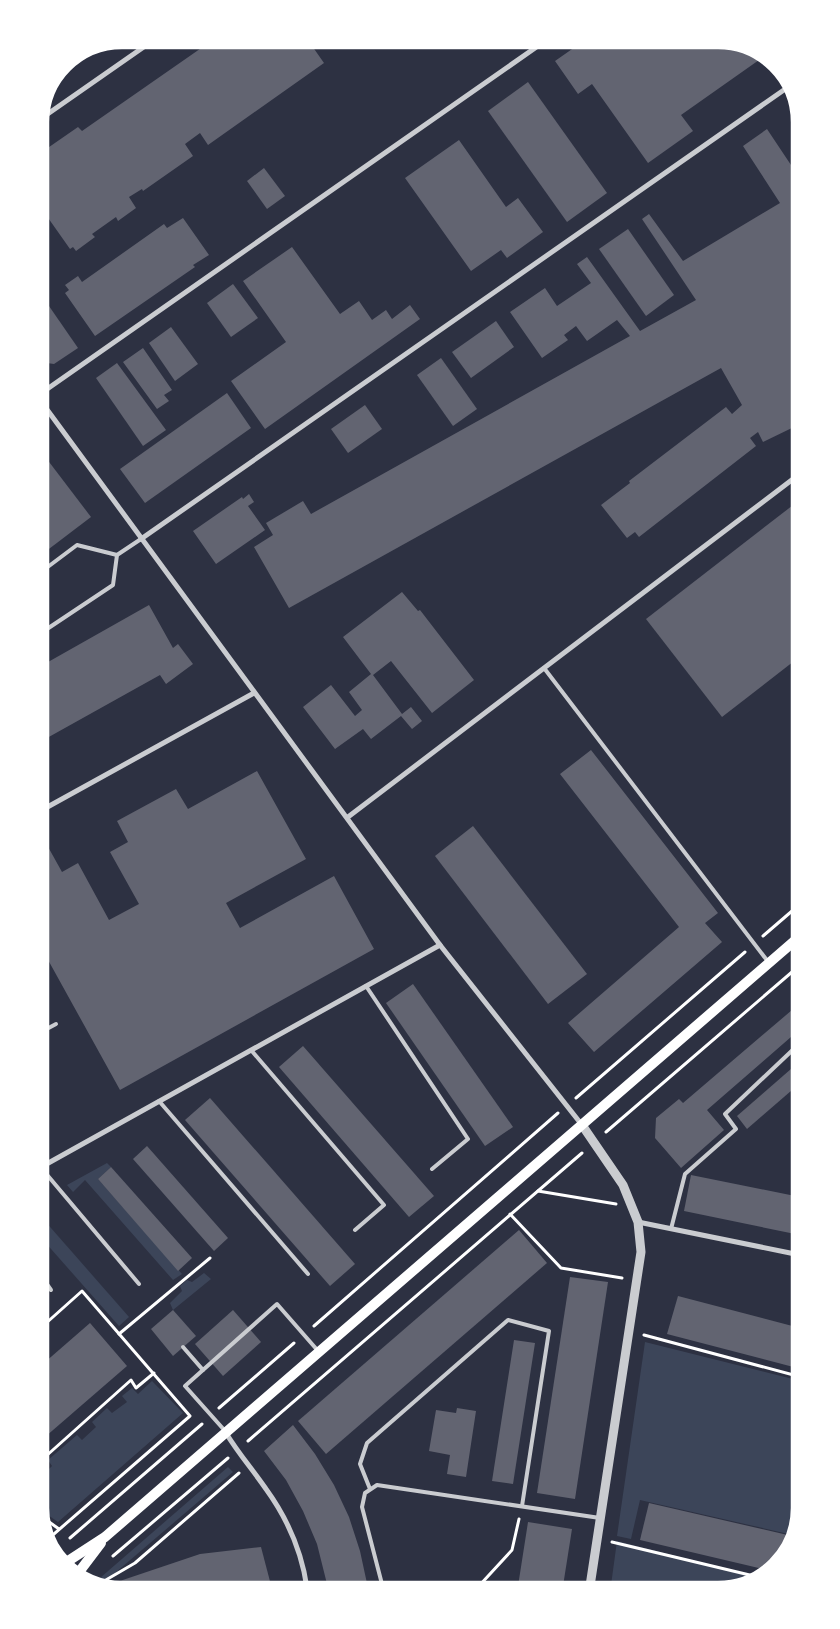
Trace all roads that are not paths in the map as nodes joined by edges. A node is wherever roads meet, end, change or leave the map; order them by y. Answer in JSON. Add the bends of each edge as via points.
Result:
{"nodes":[{"id":1,"x":144,"y":47,"type":"edge"},
{"id":2,"x":535,"y":48,"type":"edge"},
{"id":3,"x":785,"y":89,"type":"edge"},
{"id":4,"x":49,"y":113,"type":"edge"},
{"id":5,"x":48,"y":389,"type":"edge"},
{"id":6,"x":48,"y":411,"type":"edge"},
{"id":7,"x":792,"y":480,"type":"edge"},
{"id":8,"x":142,"y":539,"type":"junction"},
{"id":9,"x":117,"y":555,"type":"junction"},
{"id":10,"x":48,"y":567,"type":"edge"},
{"id":11,"x":48,"y":629,"type":"edge"},
{"id":12,"x":544,"y":668,"type":"junction"},
{"id":13,"x":254,"y":693,"type":"junction"},
{"id":14,"x":48,"y":807,"type":"edge"},
{"id":15,"x":348,"y":817,"type":"junction"},
{"id":16,"x":792,"y":943,"type":"edge"},
{"id":17,"x":440,"y":945,"type":"junction"},
{"id":18,"x":769,"y":963,"type":"junction"},
{"id":19,"x":366,"y":986,"type":"junction"},
{"id":20,"x":56,"y":1024,"type":"dead end"},
{"id":21,"x":47,"y":1029,"type":"edge"},
{"id":22,"x":251,"y":1050,"type":"junction"},
{"id":23,"x":792,"y":1051,"type":"edge"},
{"id":24,"x":158,"y":1101,"type":"junction"},
{"id":25,"x":582,"y":1125,"type":"junction"},
{"id":26,"x":47,"y":1164,"type":"edge"},
{"id":27,"x":432,"y":1169,"type":"dead end"},
{"id":28,"x":47,"y":1175,"type":"edge"},
{"id":29,"x":638,"y":1222,"type":"junction"},
{"id":30,"x":671,"y":1228,"type":"junction"},
{"id":31,"x":355,"y":1230,"type":"dead end"},
{"id":32,"x":792,"y":1253,"type":"edge"},
{"id":33,"x":308,"y":1274,"type":"dead end"},
{"id":34,"x":139,"y":1284,"type":"dead end"},
{"id":35,"x":47,"y":1285,"type":"edge"},
{"id":36,"x":51,"y":1290,"type":"dead end"},
{"id":37,"x":183,"y":1347,"type":"dead end"},
{"id":38,"x":319,"y":1352,"type":"junction"},
{"id":39,"x":202,"y":1370,"type":"junction"},
{"id":40,"x":226,"y":1432,"type":"junction"},
{"id":41,"x":370,"y":1489,"type":"junction"},
{"id":42,"x":522,"y":1506,"type":"junction"},
{"id":43,"x":600,"y":1518,"type":"junction"},
{"id":44,"x":105,"y":1537,"type":"junction"},
{"id":45,"x":69,"y":1560,"type":"edge"},
{"id":46,"x":81,"y":1569,"type":"edge"},
{"id":47,"x":306,"y":1581,"type":"edge"},
{"id":48,"x":382,"y":1581,"type":"edge"},
{"id":49,"x":591,"y":1582,"type":"edge"}],
"edges":[{"from":1,"to":4,"type":"street"},
{"from":2,"to":5,"type":"street"},
{"from":3,"to":8,"type":"street"},
{"from":6,"to":8,"type":"street"},
{"from":7,"to":12,"type":"street"},
{"from":8,"to":9,"type":"lane"},
{"from":8,"to":13,"type":"street"},
{"from":9,"to":10,"type":"lane","via":[[77,545]]},
{"from":9,"to":11,"type":"lane","via":[[113,585]]},
{"from":12,"to":15,"type":"street"},
{"from":12,"to":18,"type":"lane"},
{"from":13,"to":14,"type":"street"},
{"from":13,"to":15,"type":"street"},
{"from":15,"to":17,"type":"street"},
{"from":16,"to":18,"type":"main road"},
{"from":17,"to":19,"type":"street"},
{"from":17,"to":25,"type":"street"},
{"from":18,"to":25,"type":"main road"},
{"from":19,"to":22,"type":"street"},
{"from":19,"to":27,"type":"lane","via":[[468,1139]]},
{"from":20,"to":21,"type":"lane"},
{"from":22,"to":24,"type":"street"},
{"from":22,"to":31,"type":"lane","via":[[384,1205]]},
{"from":23,"to":30,"type":"lane","via":[[725,1114],[736,1129],[686,1174]]},
{"from":24,"to":26,"type":"street"},
{"from":24,"to":33,"type":"lane"},
{"from":25,"to":29,"type":"street","via":[[623,1185]]},
{"from":25,"to":38,"type":"main road"},
{"from":28,"to":34,"type":"lane"},
{"from":29,"to":30,"type":"street"},
{"from":29,"to":43,"type":"street","via":[[642,1252]]},
{"from":30,"to":32,"type":"street"},
{"from":35,"to":36,"type":"lane"},
{"from":37,"to":39,"type":"lane"},
{"from":38,"to":39,"type":"lane","via":[[277,1304]]},
{"from":38,"to":40,"type":"main road"},
{"from":39,"to":40,"type":"lane","via":[[185,1386]]},
{"from":40,"to":44,"type":"main road"},
{"from":40,"to":47,"type":"street","via":[[288,1524]]},
{"from":41,"to":42,"type":"lane","via":[[377,1485]]},
{"from":41,"to":42,"type":"lane","via":[[360,1464],[367,1443],[508,1320],[549,1330]]},
{"from":41,"to":48,"type":"lane","via":[[365,1493],[362,1507]]},
{"from":42,"to":43,"type":"lane"},
{"from":43,"to":49,"type":"street"},
{"from":44,"to":45,"type":"main road"},
{"from":44,"to":46,"type":"main road"}]}
